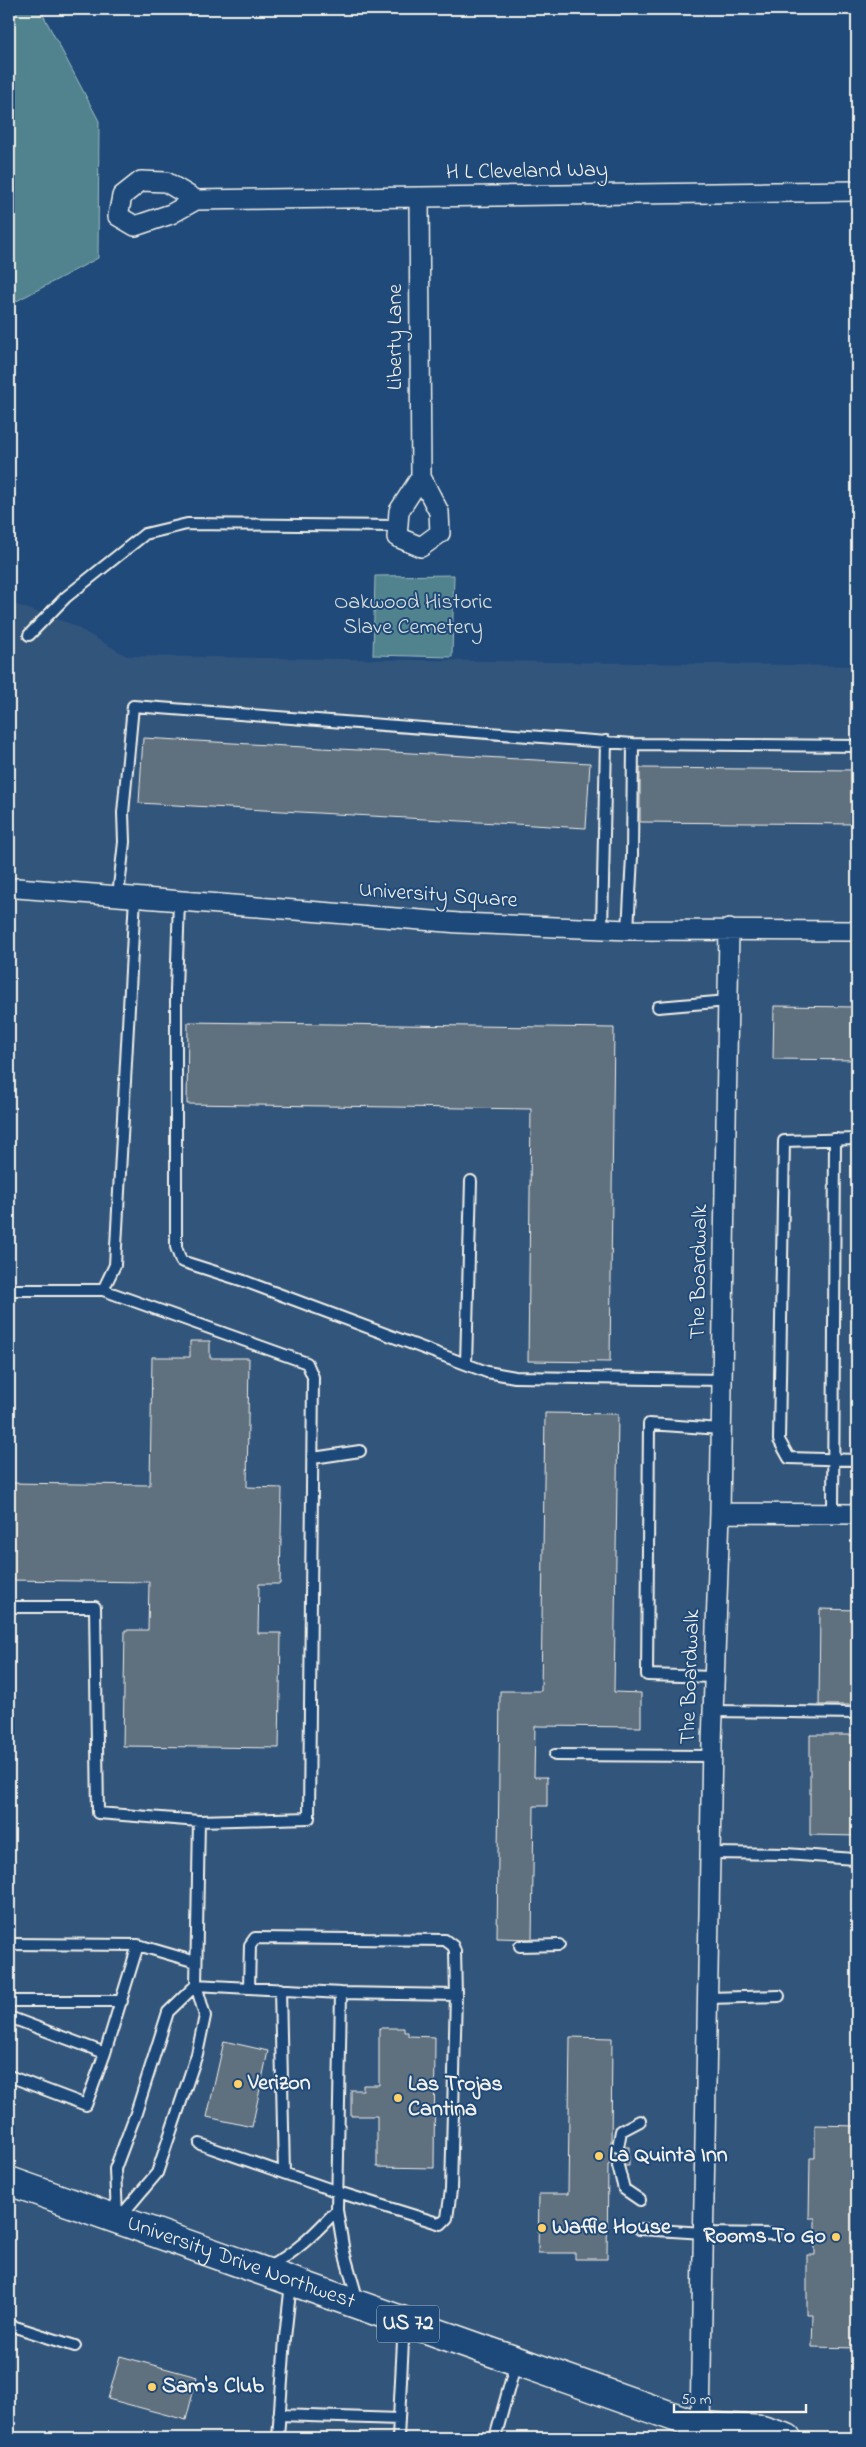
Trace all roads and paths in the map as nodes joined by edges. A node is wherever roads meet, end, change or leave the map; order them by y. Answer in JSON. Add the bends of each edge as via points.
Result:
{"nodes":[{"id":1,"x":857,"y":191,"type":"edge"},
{"id":2,"x":419,"y":197,"type":"junction"},
{"id":3,"x":196,"y":200,"type":"dead end"},
{"id":4,"x":421,"y":477,"type":"junction"},
{"id":5,"x":398,"y":526,"type":"junction"},
{"id":6,"x":29,"y":635,"type":"dead end"},
{"id":7,"x":606,"y":741,"type":"junction"},
{"id":8,"x":633,"y":744,"type":"junction"},
{"id":9,"x":857,"y":746,"type":"edge"},
{"id":10,"x":13,"y":887,"type":"edge"},
{"id":11,"x":126,"y":897,"type":"junction"},
{"id":12,"x":178,"y":901,"type":"junction"},
{"id":13,"x":602,"y":929,"type":"junction"},
{"id":14,"x":729,"y":929,"type":"junction"},
{"id":15,"x":628,"y":930,"type":"junction"},
{"id":16,"x":857,"y":931,"type":"edge"},
{"id":17,"x":728,"y":1001,"type":"junction"},
{"id":18,"x":658,"y":1007,"type":"dead end"},
{"id":19,"x":835,"y":1139,"type":"junction"},
{"id":20,"x":857,"y":1139,"type":"edge"},
{"id":21,"x":471,"y":1181,"type":"dead end"},
{"id":22,"x":9,"y":1290,"type":"edge"},
{"id":23,"x":103,"y":1290,"type":"junction"},
{"id":24,"x":466,"y":1364,"type":"junction"},
{"id":25,"x":722,"y":1380,"type":"junction"},
{"id":26,"x":721,"y":1429,"type":"junction"},
{"id":27,"x":360,"y":1451,"type":"dead end"},
{"id":28,"x":313,"y":1458,"type":"junction"},
{"id":29,"x":834,"y":1460,"type":"junction"},
{"id":30,"x":857,"y":1460,"type":"edge"},
{"id":31,"x":720,"y":1513,"type":"junction"},
{"id":32,"x":833,"y":1514,"type":"junction"},
{"id":33,"x":857,"y":1514,"type":"edge"},
{"id":34,"x":9,"y":1607,"type":"edge"},
{"id":35,"x":714,"y":1677,"type":"junction"},
{"id":36,"x":713,"y":1712,"type":"junction"},
{"id":37,"x":857,"y":1713,"type":"edge"},
{"id":38,"x":556,"y":1755,"type":"dead end"},
{"id":39,"x":712,"y":1756,"type":"junction"},
{"id":40,"x":199,"y":1821,"type":"junction"},
{"id":41,"x":711,"y":1853,"type":"junction"},
{"id":42,"x":854,"y":1859,"type":"dead end"},
{"id":43,"x":9,"y":1944,"type":"edge"},
{"id":44,"x":138,"y":1945,"type":"junction"},
{"id":45,"x":559,"y":1945,"type":"dead end"},
{"id":46,"x":520,"y":1946,"type":"dead end"},
{"id":47,"x":196,"y":1962,"type":"junction"},
{"id":48,"x":196,"y":1985,"type":"junction"},
{"id":49,"x":249,"y":1988,"type":"junction"},
{"id":50,"x":280,"y":1990,"type":"junction"},
{"id":51,"x":341,"y":1993,"type":"junction"},
{"id":52,"x":456,"y":1995,"type":"junction"},
{"id":53,"x":779,"y":1996,"type":"dead end"},
{"id":54,"x":708,"y":1998,"type":"junction"},
{"id":55,"x":9,"y":2001,"type":"edge"},
{"id":56,"x":122,"y":2002,"type":"junction"},
{"id":57,"x":9,"y":2017,"type":"edge"},
{"id":58,"x":105,"y":2054,"type":"junction"},
{"id":59,"x":9,"y":2076,"type":"edge"},
{"id":60,"x":640,"y":2121,"type":"dead end"},
{"id":61,"x":200,"y":2144,"type":"dead end"},
{"id":62,"x":618,"y":2147,"type":"dead end"},
{"id":63,"x":618,"y":2166,"type":"dead end"},
{"id":64,"x":284,"y":2173,"type":"junction"},
{"id":65,"x":9,"y":2181,"type":"edge"},
{"id":66,"x":338,"y":2192,"type":"junction"},
{"id":67,"x":640,"y":2200,"type":"dead end"},
{"id":68,"x":337,"y":2210,"type":"junction"},
{"id":69,"x":117,"y":2220,"type":"junction"},
{"id":70,"x":640,"y":2229,"type":"dead end"},
{"id":71,"x":704,"y":2233,"type":"junction"},
{"id":72,"x":775,"y":2234,"type":"dead end"},
{"id":73,"x":259,"y":2271,"type":"junction"},
{"id":74,"x":292,"y":2282,"type":"junction"},
{"id":75,"x":360,"y":2306,"type":"junction"},
{"id":76,"x":404,"y":2322,"type":"junction"},
{"id":77,"x":9,"y":2325,"type":"edge"},
{"id":78,"x":75,"y":2346,"type":"dead end"},
{"id":79,"x":516,"y":2361,"type":"junction"},
{"id":80,"x":279,"y":2415,"type":"junction"},
{"id":81,"x":399,"y":2419,"type":"junction"},
{"id":82,"x":705,"y":2434,"type":"edge"},
{"id":83,"x":278,"y":2438,"type":"edge"},
{"id":84,"x":398,"y":2438,"type":"edge"},
{"id":85,"x":496,"y":2438,"type":"edge"},
{"id":86,"x":787,"y":2438,"type":"edge"}],
"edges":[{"from":1,"to":2,"type":"street","name":"H L Cleveland Way"},
{"from":2,"to":3,"type":"street","name":"H L Cleveland Way"},
{"from":2,"to":4,"type":"street","name":"Liberty Lane"},
{"from":4,"to":5,"type":"street","via":[[399,511]]},
{"from":4,"to":5,"type":"street","via":[[438,512],[440,533],[421,547],[397,537]]},
{"from":5,"to":6,"type":"lane","via":[[187,524],[145,534],[66,597]]},
{"from":7,"to":8,"type":"lane"},
{"from":7,"to":11,"type":"lane","via":[[133,706],[121,857]]},
{"from":7,"to":13,"type":"lane"},
{"from":8,"to":9,"type":"lane"},
{"from":8,"to":15,"type":"lane"},
{"from":10,"to":11,"type":"street","name":"University Square"},
{"from":11,"to":12,"type":"street","name":"University Square"},
{"from":11,"to":23,"type":"lane","via":[[115,1265]]},
{"from":12,"to":13,"type":"street","name":"University Square"},
{"from":12,"to":24,"type":"lane","via":[[176,1247],[181,1261],[244,1281]]},
{"from":13,"to":15,"type":"street","name":"University Square"},
{"from":14,"to":15,"type":"street","name":"University Square"},
{"from":14,"to":16,"type":"street","name":"University Square"},
{"from":14,"to":17,"type":"street","name":"The Boardwalk"},
{"from":17,"to":18,"type":"lane"},
{"from":17,"to":25,"type":"street","name":"The Boardwalk"},
{"from":19,"to":20,"type":"lane"},
{"from":19,"to":29,"type":"lane"},
{"from":19,"to":29,"type":"lane","via":[[784,1141],[779,1440],[789,1458]]},
{"from":21,"to":24,"type":"lane"},
{"from":22,"to":23,"type":"lane"},
{"from":23,"to":28,"type":"lane","via":[[307,1363],[313,1377]]},
{"from":24,"to":25,"type":"lane","via":[[516,1377]]},
{"from":25,"to":26,"type":"street","name":"The Boardwalk"},
{"from":26,"to":31,"type":"street","name":"The Boardwalk"},
{"from":26,"to":35,"type":"lane","via":[[649,1424],[647,1675]]},
{"from":27,"to":28,"type":"lane"},
{"from":28,"to":40,"type":"lane","via":[[309,1818]]},
{"from":29,"to":30,"type":"lane"},
{"from":29,"to":32,"type":"lane"},
{"from":31,"to":32,"type":"street"},
{"from":31,"to":35,"type":"street","name":"The Boardwalk"},
{"from":32,"to":33,"type":"street"},
{"from":34,"to":40,"type":"lane","via":[[95,1607],[98,1813]]},
{"from":35,"to":36,"type":"street","name":"The Boardwalk"},
{"from":36,"to":37,"type":"lane"},
{"from":36,"to":39,"type":"street","name":"The Boardwalk"},
{"from":38,"to":39,"type":"lane"},
{"from":39,"to":41,"type":"street","name":"The Boardwalk"},
{"from":40,"to":47,"type":"lane"},
{"from":41,"to":42,"type":"lane"},
{"from":41,"to":54,"type":"street","name":"The Boardwalk"},
{"from":43,"to":44,"type":"lane"},
{"from":44,"to":47,"type":"lane"},
{"from":44,"to":56,"type":"lane"},
{"from":45,"to":46,"type":"lane"},
{"from":47,"to":48,"type":"lane"},
{"from":48,"to":49,"type":"lane"},
{"from":48,"to":69,"type":"lane","via":[[168,2012],[115,2169]]},
{"from":48,"to":69,"type":"lane","via":[[205,2016],[198,2054],[157,2173]]},
{"from":49,"to":50,"type":"lane"},
{"from":49,"to":52,"type":"lane","via":[[250,1945],[255,1938],[445,1940],[455,1951]]},
{"from":50,"to":51,"type":"lane"},
{"from":50,"to":64,"type":"lane"},
{"from":51,"to":52,"type":"lane"},
{"from":51,"to":66,"type":"lane"},
{"from":52,"to":66,"type":"lane","via":[[451,2190],[447,2218],[441,2224]]},
{"from":53,"to":54,"type":"lane"},
{"from":54,"to":71,"type":"street","name":"The Boardwalk"},
{"from":55,"to":56,"type":"lane"},
{"from":56,"to":58,"type":"lane"},
{"from":57,"to":58,"type":"lane"},
{"from":58,"to":59,"type":"lane","via":[[86,2105]]},
{"from":60,"to":62,"type":"lane","via":[[621,2131]]},
{"from":61,"to":64,"type":"lane"},
{"from":63,"to":67,"type":"lane","via":[[624,2189]]},
{"from":64,"to":66,"type":"lane"},
{"from":65,"to":69,"type":"highway","name":"University Drive Northwest","number":"US 72"},
{"from":66,"to":68,"type":"lane"},
{"from":68,"to":73,"type":"lane","via":[[283,2260]]},
{"from":68,"to":75,"type":"lane","via":[[344,2252]]},
{"from":69,"to":73,"type":"highway","name":"University Drive Northwest","number":"US 72"},
{"from":70,"to":71,"type":"lane"},
{"from":71,"to":72,"type":"lane"},
{"from":71,"to":82,"type":"street","name":"The Boardwalk"},
{"from":73,"to":74,"type":"highway","name":"University Drive Northwest","number":"US 72"},
{"from":74,"to":75,"type":"highway","name":"University Drive Northwest","number":"US 72"},
{"from":74,"to":80,"type":"lane"},
{"from":75,"to":76,"type":"highway","name":"University Drive Northwest","number":"US 72"},
{"from":76,"to":79,"type":"highway","name":"University Drive Northwest","number":"US 72"},
{"from":76,"to":81,"type":"lane"},
{"from":77,"to":78,"type":"lane"},
{"from":79,"to":82,"type":"highway","name":"University Drive Northwest","number":"US 72"},
{"from":79,"to":85,"type":"lane"},
{"from":80,"to":81,"type":"lane"},
{"from":80,"to":83,"type":"lane"},
{"from":81,"to":84,"type":"lane"},
{"from":82,"to":86,"type":"highway","name":"University Drive Northwest","number":"US 72","via":[[762,2430]]}]}
